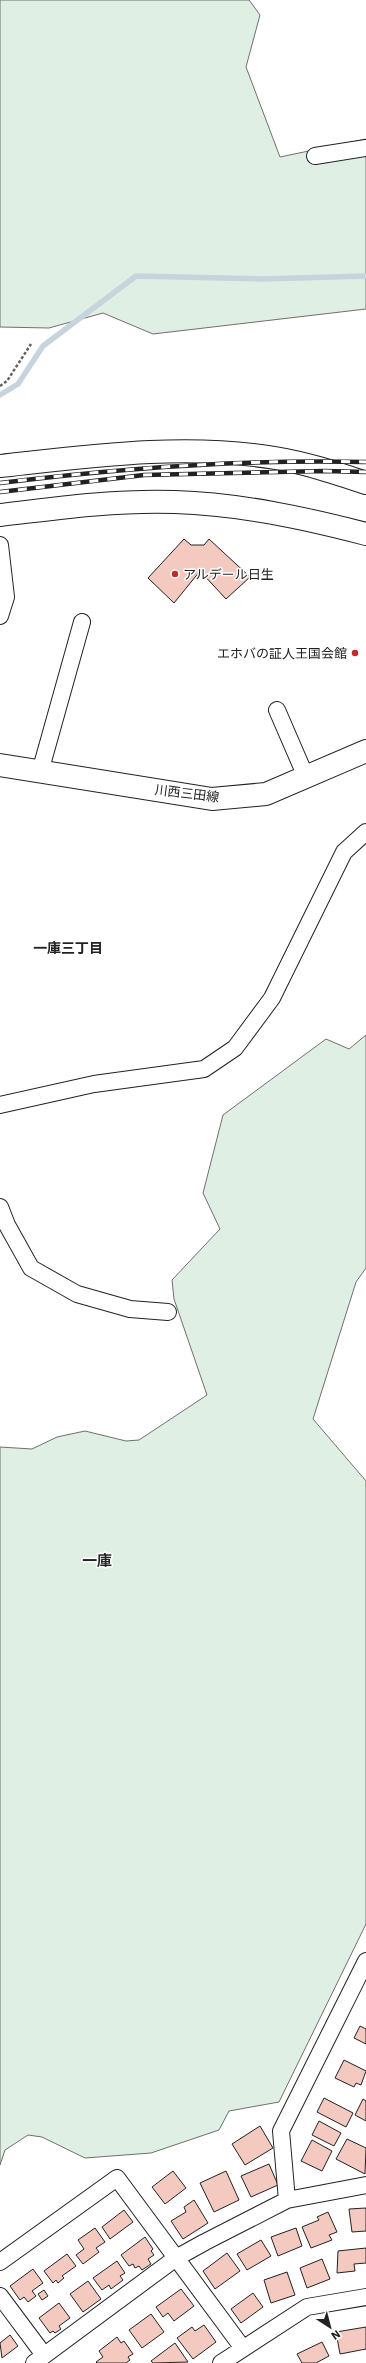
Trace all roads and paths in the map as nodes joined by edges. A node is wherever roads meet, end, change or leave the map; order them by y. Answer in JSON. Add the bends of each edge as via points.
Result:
{"nodes":[{"id":1,"x":366,"y":148,"type":"edge"},
{"id":2,"x":315,"y":156,"type":"dead end"},
{"id":3,"x":31,"y":344,"type":"dead end"},
{"id":4,"x":0,"y":386,"type":"edge"},
{"id":5,"x":0,"y":466,"type":"edge"},
{"id":6,"x":366,"y":483,"type":"edge"},
{"id":7,"x":0,"y":515,"type":"edge"},
{"id":8,"x":366,"y":534,"type":"edge"},
{"id":9,"x":0,"y":545,"type":"edge"},
{"id":10,"x":1,"y":611,"type":"edge"},
{"id":11,"x":82,"y":622,"type":"dead end"},
{"id":12,"x":277,"y":710,"type":"dead end"},
{"id":13,"x":366,"y":751,"type":"edge"},
{"id":14,"x":0,"y":765,"type":"edge"},
{"id":15,"x":40,"y":772,"type":"junction"},
{"id":16,"x":306,"y":777,"type":"junction"},
{"id":17,"x":366,"y":832,"type":"edge"},
{"id":18,"x":0,"y":1105,"type":"edge"},
{"id":19,"x":0,"y":1207,"type":"edge"},
{"id":20,"x":168,"y":1312,"type":"dead end"},
{"id":21,"x":366,"y":1961,"type":"edge"},
{"id":22,"x":366,"y":2185,"type":"edge"},
{"id":23,"x":287,"y":2200,"type":"junction"},
{"id":24,"x":176,"y":2258,"type":"junction"},
{"id":25,"x":0,"y":2262,"type":"edge"},
{"id":26,"x":0,"y":2296,"type":"edge"},
{"id":27,"x":366,"y":2297,"type":"edge"},
{"id":28,"x":242,"y":2347,"type":"junction"},
{"id":29,"x":39,"y":2359,"type":"edge"},
{"id":30,"x":221,"y":2363,"type":"edge"}],
"edges":[{"from":1,"to":2,"type":"street"},
{"from":3,"to":4,"type":"path","via":[[8,381]]},
{"from":5,"to":6,"type":"street","via":[[155,452],[219,452],[275,458],[314,466]]},
{"from":7,"to":8,"type":"street","via":[[102,503],[176,502],[281,514]]},
{"from":9,"to":10,"type":"street","via":[[6,597]]},
{"from":11,"to":15,"type":"street"},
{"from":12,"to":16,"type":"street"},
{"from":13,"to":16,"type":"street","name":"川西三田線"},
{"from":14,"to":15,"type":"street","name":"川西三田線"},
{"from":15,"to":16,"type":"street","name":"川西三田線","via":[[212,799],[266,794]]},
{"from":17,"to":18,"type":"street","via":[[344,852],[272,998],[235,1048],[204,1069],[94,1084]]},
{"from":19,"to":20,"type":"street","via":[[31,1268],[77,1294],[130,1309]]},
{"from":21,"to":23,"type":"street","via":[[281,2130]]},
{"from":22,"to":23,"type":"street"},
{"from":23,"to":24,"type":"street"},
{"from":24,"to":25,"type":"street","via":[[117,2178]]},
{"from":24,"to":28,"type":"street"},
{"from":24,"to":29,"type":"street"},
{"from":26,"to":29,"type":"street"},
{"from":27,"to":28,"type":"street","via":[[307,2307]]},
{"from":28,"to":30,"type":"street"}]}
